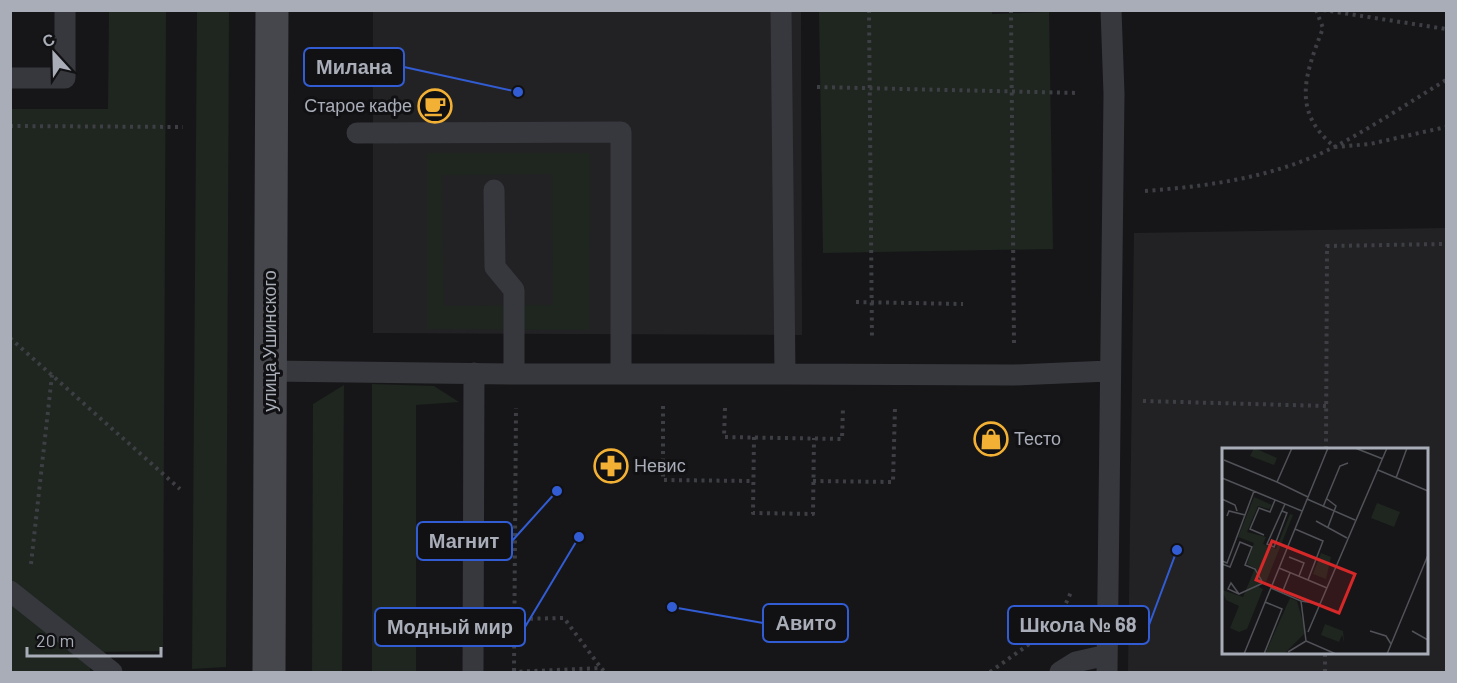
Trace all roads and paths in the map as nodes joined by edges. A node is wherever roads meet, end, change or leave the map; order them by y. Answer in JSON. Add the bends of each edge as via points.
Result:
{"nodes":[{"id":1,"x":64,"y":10,"type":"edge"},
{"id":2,"x":272,"y":10,"type":"edge"},
{"id":3,"x":781,"y":10,"type":"edge"},
{"id":4,"x":869,"y":10,"type":"edge"},
{"id":5,"x":1011,"y":10,"type":"edge"},
{"id":6,"x":1111,"y":10,"type":"edge"},
{"id":7,"x":1316,"y":10,"type":"edge"},
{"id":8,"x":1323,"y":10,"type":"edge"},
{"id":9,"x":1446,"y":28,"type":"edge"},
{"id":10,"x":10,"y":78,"type":"edge"},
{"id":11,"x":1446,"y":80,"type":"edge"},
{"id":12,"x":783,"y":86,"type":"junction"},
{"id":13,"x":868,"y":88,"type":"junction"},
{"id":14,"x":1011,"y":91,"type":"junction"},
{"id":15,"x":1114,"y":94,"type":"junction"},
{"id":16,"x":10,"y":126,"type":"edge"},
{"id":17,"x":1446,"y":127,"type":"edge"},
{"id":18,"x":183,"y":128,"type":"dead end"},
{"id":19,"x":357,"y":133,"type":"dead end"},
{"id":20,"x":1335,"y":147,"type":"junction"},
{"id":21,"x":494,"y":190,"type":"dead end"},
{"id":22,"x":1113,"y":193,"type":"junction"},
{"id":23,"x":1446,"y":244,"type":"edge"},
{"id":24,"x":856,"y":302,"type":"dead end"},
{"id":25,"x":873,"y":303,"type":"junction"},
{"id":26,"x":963,"y":304,"type":"dead end"},
{"id":27,"x":10,"y":338,"type":"edge"},
{"id":28,"x":270,"y":371,"type":"junction"},
{"id":29,"x":1109,"y":371,"type":"junction"},
{"id":30,"x":871,"y":372,"type":"junction"},
{"id":31,"x":474,"y":373,"type":"junction"},
{"id":32,"x":621,"y":373,"type":"junction"},
{"id":33,"x":514,"y":374,"type":"junction"},
{"id":34,"x":785,"y":374,"type":"junction"},
{"id":35,"x":52,"y":375,"type":"junction"},
{"id":36,"x":1014,"y":375,"type":"junction"},
{"id":37,"x":872,"y":401,"type":"junction"},
{"id":38,"x":516,"y":402,"type":"dead end"},
{"id":39,"x":673,"y":402,"type":"dead end"},
{"id":40,"x":725,"y":402,"type":"dead end"},
{"id":41,"x":1109,"y":403,"type":"junction"},
{"id":42,"x":1326,"y":405,"type":"junction"},
{"id":43,"x":754,"y":437,"type":"junction"},
{"id":44,"x":814,"y":438,"type":"junction"},
{"id":45,"x":1326,"y":448,"type":"edge"},
{"id":46,"x":753,"y":481,"type":"junction"},
{"id":47,"x":813,"y":481,"type":"junction"},
{"id":48,"x":180,"y":489,"type":"dead end"},
{"id":49,"x":1076,"y":583,"type":"dead end"},
{"id":50,"x":19,"y":597,"type":"edge"},
{"id":51,"x":515,"y":619,"type":"junction"},
{"id":52,"x":1325,"y":653,"type":"edge"},
{"id":53,"x":1107,"y":664,"type":"edge"},
{"id":54,"x":601,"y":668,"type":"junction"},
{"id":55,"x":112,"y":672,"type":"edge"},
{"id":56,"x":269,"y":672,"type":"edge"},
{"id":57,"x":473,"y":672,"type":"edge"},
{"id":58,"x":513,"y":672,"type":"edge"},
{"id":59,"x":605,"y":672,"type":"edge"},
{"id":60,"x":990,"y":672,"type":"edge"},
{"id":61,"x":1060,"y":672,"type":"edge"},
{"id":62,"x":1325,"y":672,"type":"edge"}],
"edges":[{"from":1,"to":10,"type":"lane","via":[[65,78]]},
{"from":2,"to":28,"type":"street","name":"улица Ушинского"},
{"from":3,"to":12,"type":"lane"},
{"from":4,"to":13,"type":"path"},
{"from":5,"to":14,"type":"path"},
{"from":6,"to":15,"type":"lane"},
{"from":7,"to":20,"type":"path","via":[[1323,28],[1305,74],[1308,114]]},
{"from":8,"to":9,"type":"path"},
{"from":11,"to":20,"type":"path"},
{"from":12,"to":13,"type":"path"},
{"from":12,"to":34,"type":"lane"},
{"from":13,"to":14,"type":"path"},
{"from":13,"to":25,"type":"path"},
{"from":14,"to":15,"type":"path"},
{"from":14,"to":36,"type":"path"},
{"from":15,"to":22,"type":"lane"},
{"from":16,"to":18,"type":"path"},
{"from":17,"to":20,"type":"path","via":[[1370,144]]},
{"from":19,"to":32,"type":"lane","via":[[621,132]]},
{"from":20,"to":22,"type":"path","via":[[1276,171],[1211,186]]},
{"from":21,"to":33,"type":"lane","via":[[495,267],[514,290]]},
{"from":22,"to":29,"type":"lane"},
{"from":23,"to":42,"type":"path","via":[[1327,246]]},
{"from":24,"to":25,"type":"path"},
{"from":25,"to":26,"type":"path"},
{"from":25,"to":30,"type":"path"},
{"from":27,"to":35,"type":"path"},
{"from":28,"to":31,"type":"lane"},
{"from":28,"to":56,"type":"street","name":"улица Ушинского"},
{"from":29,"to":36,"type":"lane"},
{"from":29,"to":41,"type":"lane"},
{"from":30,"to":34,"type":"lane"},
{"from":30,"to":36,"type":"lane"},
{"from":30,"to":37,"type":"path"},
{"from":31,"to":33,"type":"lane"},
{"from":31,"to":57,"type":"lane"},
{"from":32,"to":33,"type":"lane"},
{"from":32,"to":34,"type":"lane"},
{"from":35,"to":48,"type":"path"},
{"from":35,"to":50,"type":"path"},
{"from":37,"to":44,"type":"path","via":[[843,401],[842,439]]},
{"from":37,"to":47,"type":"path","via":[[895,401],[893,482]]},
{"from":38,"to":51,"type":"path"},
{"from":39,"to":46,"type":"path","via":[[663,402],[663,480]]},
{"from":40,"to":43,"type":"path","via":[[724,437]]},
{"from":41,"to":42,"type":"path","via":[[1132,400]]},
{"from":41,"to":53,"type":"lane"},
{"from":42,"to":45,"type":"path"},
{"from":43,"to":44,"type":"path"},
{"from":43,"to":46,"type":"path"},
{"from":44,"to":47,"type":"path"},
{"from":46,"to":47,"type":"path","via":[[753,513],[813,514]]},
{"from":49,"to":60,"type":"path","via":[[1056,625]]},
{"from":50,"to":55,"type":"lane"},
{"from":51,"to":54,"type":"path","via":[[564,618]]},
{"from":51,"to":58,"type":"path"},
{"from":52,"to":62,"type":"path"},
{"from":53,"to":61,"type":"lane","via":[[1076,662]]},
{"from":54,"to":58,"type":"path"},
{"from":54,"to":59,"type":"path"}]}
